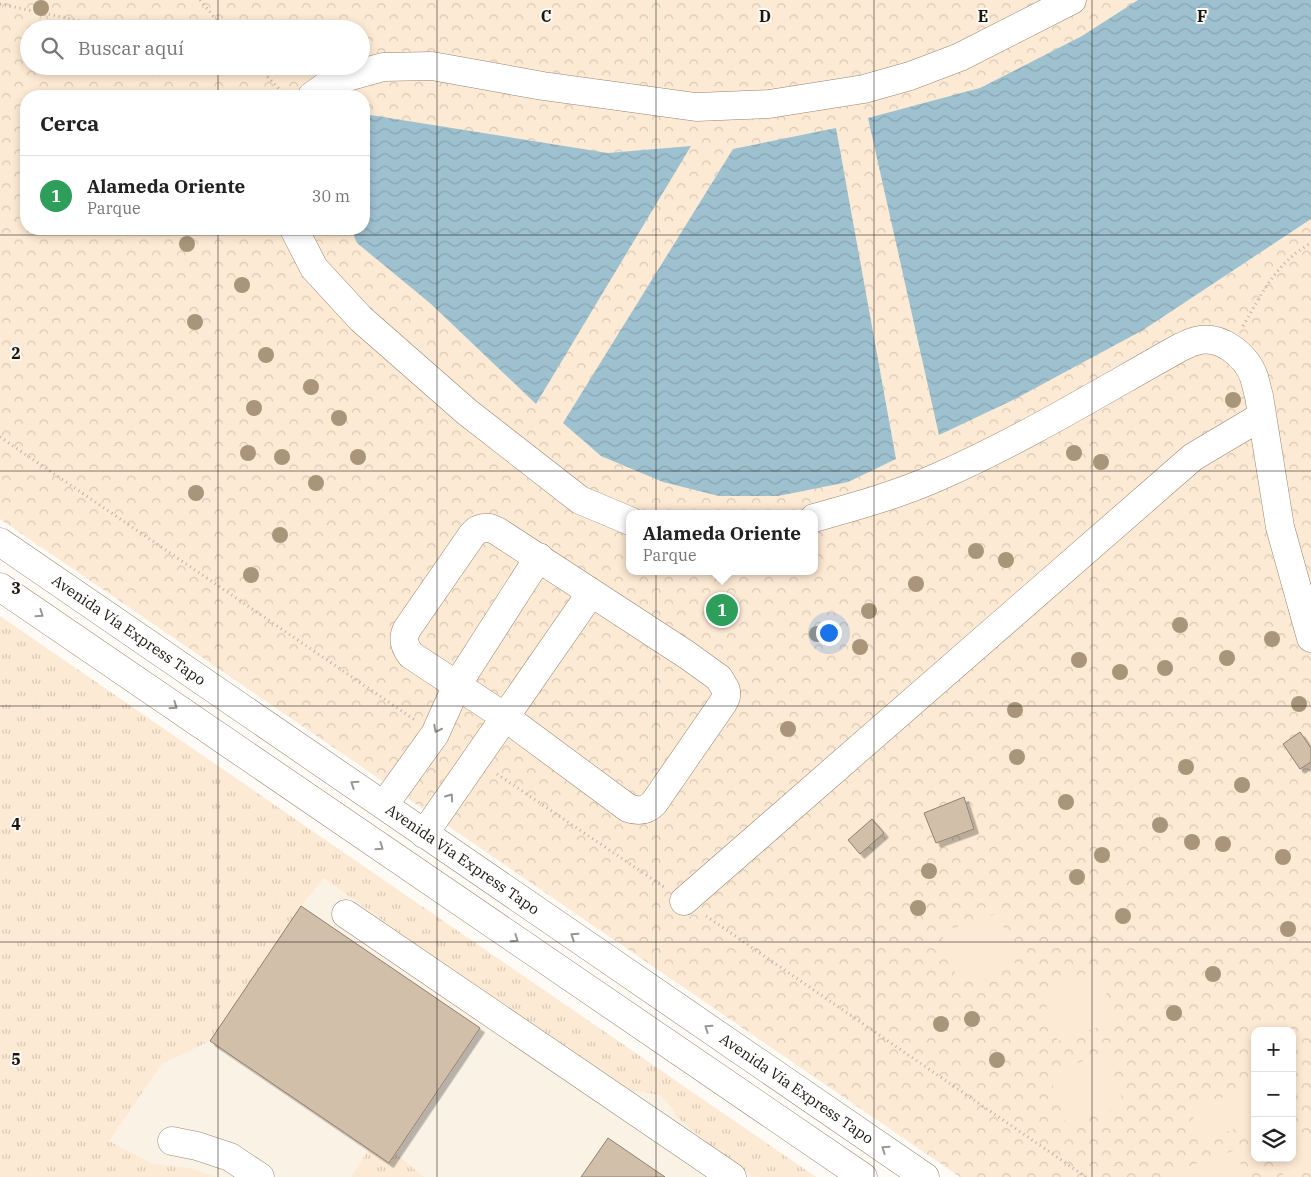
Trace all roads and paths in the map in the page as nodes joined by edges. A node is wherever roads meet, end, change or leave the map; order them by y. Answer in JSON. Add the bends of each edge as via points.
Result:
{"nodes":[{"id":1,"x":200,"y":0,"type":"edge"},
{"id":2,"x":1072,"y":0,"type":"edge"},
{"id":3,"x":0,"y":4,"type":"edge"},
{"id":4,"x":76,"y":20,"type":"edge"},
{"id":5,"x":217,"y":20,"type":"edge"},
{"id":6,"x":370,"y":71,"type":"edge"},
{"id":7,"x":266,"y":75,"type":"edge"},
{"id":8,"x":354,"y":75,"type":"edge"},
{"id":9,"x":281,"y":90,"type":"edge"},
{"id":10,"x":320,"y":90,"type":"edge"},
{"id":11,"x":297,"y":235,"type":"edge"},
{"id":12,"x":1311,"y":243,"type":"edge"},
{"id":13,"x":1231,"y":347,"type":"junction"},
{"id":14,"x":1262,"y":416,"type":"junction"},
{"id":15,"x":0,"y":437,"type":"edge"},
{"id":16,"x":818,"y":517,"type":"edge"},
{"id":17,"x":626,"y":519,"type":"edge"},
{"id":18,"x":0,"y":542,"type":"edge"},
{"id":19,"x":539,"y":557,"type":"junction"},
{"id":20,"x":0,"y":586,"type":"edge"},
{"id":21,"x":591,"y":593,"type":"junction"},
{"id":22,"x":1311,"y":638,"type":"edge"},
{"id":23,"x":457,"y":685,"type":"junction"},
{"id":24,"x":505,"y":717,"type":"junction"},
{"id":25,"x":435,"y":734,"type":"junction"},
{"id":26,"x":476,"y":760,"type":"junction"},
{"id":27,"x":384,"y":805,"type":"junction"},
{"id":28,"x":424,"y":834,"type":"junction"},
{"id":29,"x":684,"y":901,"type":"junction"},
{"id":30,"x":346,"y":914,"type":"dead end"},
{"id":31,"x":172,"y":1141,"type":"dead end"},
{"id":32,"x":260,"y":1177,"type":"edge"},
{"id":33,"x":732,"y":1177,"type":"edge"},
{"id":34,"x":863,"y":1177,"type":"edge"},
{"id":35,"x":926,"y":1177,"type":"edge"},
{"id":36,"x":1086,"y":1177,"type":"edge"}],
"edges":[{"from":1,"to":5,"type":"path"},
{"from":2,"to":6,"type":"main road","via":[[960,57],[910,76],[864,89],[769,104],[696,107],[543,86],[432,66],[383,67]]},
{"from":3,"to":4,"type":"path"},
{"from":7,"to":9,"type":"path"},
{"from":8,"to":10,"type":"main road","via":[[333,81]]},
{"from":11,"to":17,"type":"main road","via":[[314,268],[361,319],[467,412],[580,500]]},
{"from":12,"to":13,"type":"path","via":[[1274,274]]},
{"from":13,"to":14,"type":"main road","via":[[1254,376]]},
{"from":13,"to":16,"type":"main road","via":[[1212,340],[1197,340],[940,476],[868,504]]},
{"from":14,"to":22,"type":"main road","via":[[1280,527]]},
{"from":14,"to":29,"type":"main road","via":[[1193,457]]},
{"from":15,"to":25,"type":"path"},
{"from":27,"to":18,"type":"main road","name":"Avenida Vía Express Tapo","one_way":true},
{"from":19,"to":21,"type":"main road"},
{"from":19,"to":23,"type":"main road"},
{"from":19,"to":23,"type":"main road","via":[[497,531],[477,530],[407,629],[404,643],[412,655]]},
{"from":20,"to":34,"type":"main road","one_way":true},
{"from":21,"to":24,"type":"main road"},
{"from":21,"to":24,"type":"main road","via":[[687,654],[719,678],[726,690],[723,703],[654,803],[642,811],[628,808]]},
{"from":23,"to":24,"type":"main road"},
{"from":23,"to":25,"type":"main road","one_way":true},
{"from":24,"to":26,"type":"main road"},
{"from":25,"to":27,"type":"main road"},
{"from":28,"to":26,"type":"main road","one_way":true},
{"from":26,"to":29,"type":"path"},
{"from":27,"to":28,"type":"main road","name":"Avenida Vía Express Tapo"},
{"from":35,"to":28,"type":"main road","name":"Avenida Vía Express Tapo","one_way":true},
{"from":29,"to":36,"type":"path"},
{"from":30,"to":33,"type":"main road"},
{"from":31,"to":32,"type":"main road","via":[[230,1157]]}]}
